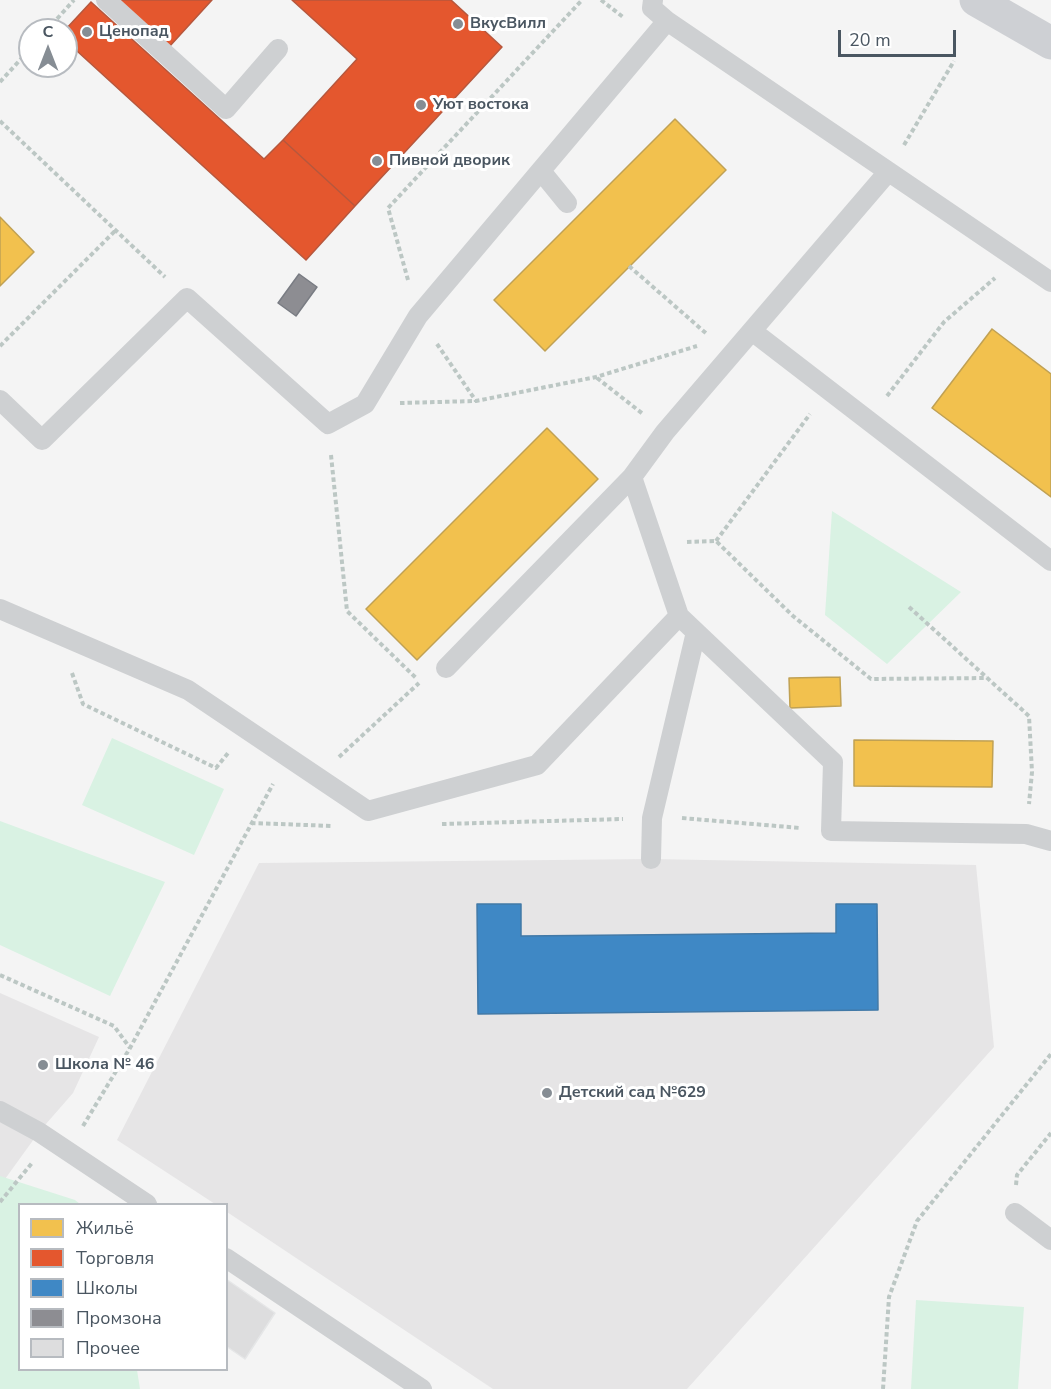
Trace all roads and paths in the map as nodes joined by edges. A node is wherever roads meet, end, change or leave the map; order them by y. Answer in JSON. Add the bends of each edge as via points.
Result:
{"nodes":[{"id":1,"x":74,"y":0,"type":"edge"},
{"id":2,"x":106,"y":0,"type":"edge"},
{"id":3,"x":582,"y":0,"type":"edge"},
{"id":4,"x":652,"y":0,"type":"edge"},
{"id":5,"x":976,"y":0,"type":"edge"},
{"id":6,"x":58,"y":18,"type":"edge"},
{"id":7,"x":667,"y":21,"type":"junction"},
{"id":8,"x":1051,"y":43,"type":"edge"},
{"id":9,"x":278,"y":49,"type":"dead end"},
{"id":10,"x":954,"y":61,"type":"dead end"},
{"id":11,"x":18,"y":62,"type":"edge"},
{"id":12,"x":0,"y":82,"type":"edge"},
{"id":13,"x":0,"y":121,"type":"edge"},
{"id":14,"x":541,"y":171,"type":"junction"},
{"id":15,"x":888,"y":172,"type":"junction"},
{"id":16,"x":567,"y":203,"type":"dead end"},
{"id":17,"x":116,"y":230,"type":"junction"},
{"id":18,"x":1017,"y":258,"type":"junction"},
{"id":19,"x":629,"y":266,"type":"dead end"},
{"id":20,"x":1051,"y":282,"type":"edge"},
{"id":21,"x":187,"y":298,"type":"junction"},
{"id":22,"x":418,"y":316,"type":"junction"},
{"id":23,"x":752,"y":331,"type":"junction"},
{"id":24,"x":715,"y":341,"type":"junction"},
{"id":25,"x":0,"y":346,"type":"edge"},
{"id":26,"x":730,"y":356,"type":"junction"},
{"id":27,"x":596,"y":377,"type":"junction"},
{"id":28,"x":828,"y":389,"type":"junction"},
{"id":29,"x":0,"y":400,"type":"edge"},
{"id":30,"x":476,"y":401,"type":"junction"},
{"id":31,"x":365,"y":404,"type":"junction"},
{"id":32,"x":869,"y":421,"type":"junction"},
{"id":33,"x":328,"y":424,"type":"junction"},
{"id":34,"x":665,"y":432,"type":"junction"},
{"id":35,"x":632,"y":477,"type":"junction"},
{"id":36,"x":716,"y":541,"type":"junction"},
{"id":37,"x":655,"y":543,"type":"junction"},
{"id":38,"x":1051,"y":561,"type":"edge"},
{"id":39,"x":909,"y":607,"type":"dead end"},
{"id":40,"x":0,"y":609,"type":"edge"},
{"id":41,"x":679,"y":616,"type":"junction"},
{"id":42,"x":696,"y":632,"type":"junction"},
{"id":43,"x":68,"y":663,"type":"dead end"},
{"id":44,"x":446,"y":668,"type":"dead end"},
{"id":45,"x":987,"y":678,"type":"junction"},
{"id":46,"x":235,"y":745,"type":"dead end"},
{"id":47,"x":341,"y":753,"type":"dead end"},
{"id":48,"x":278,"y":774,"type":"dead end"},
{"id":49,"x":652,"y":818,"type":"junction"},
{"id":50,"x":684,"y":818,"type":"dead end"},
{"id":51,"x":251,"y":823,"type":"junction"},
{"id":52,"x":431,"y":825,"type":"dead end"},
{"id":53,"x":339,"y":826,"type":"dead end"},
{"id":54,"x":831,"y":831,"type":"junction"},
{"id":55,"x":1026,"y":834,"type":"junction"},
{"id":56,"x":1051,"y":841,"type":"edge"},
{"id":57,"x":651,"y":859,"type":"dead end"},
{"id":58,"x":0,"y":975,"type":"edge"},
{"id":59,"x":129,"y":1048,"type":"junction"},
{"id":60,"x":1051,"y":1054,"type":"edge"},
{"id":61,"x":0,"y":1111,"type":"edge"},
{"id":62,"x":1051,"y":1133,"type":"edge"},
{"id":63,"x":68,"y":1151,"type":"junction"},
{"id":64,"x":0,"y":1202,"type":"edge"},
{"id":65,"x":146,"y":1203,"type":"edge"},
{"id":66,"x":1015,"y":1213,"type":"joint"},
{"id":67,"x":1051,"y":1240,"type":"edge"},
{"id":68,"x":228,"y":1259,"type":"edge"},
{"id":69,"x":422,"y":1389,"type":"edge"},
{"id":70,"x":883,"y":1389,"type":"edge"}],
"edges":[{"from":1,"to":6,"type":"path"},
{"from":2,"to":9,"type":"lane","via":[[226,109]]},
{"from":3,"to":22,"type":"path","via":[[388,208]]},
{"from":4,"to":7,"type":"lane","via":[[652,8]]},
{"from":5,"to":8,"type":"main road"},
{"from":7,"to":14,"type":"lane"},
{"from":7,"to":15,"type":"lane"},
{"from":10,"to":15,"type":"path"},
{"from":11,"to":12,"type":"path"},
{"from":13,"to":17,"type":"path"},
{"from":14,"to":16,"type":"lane"},
{"from":14,"to":22,"type":"lane"},
{"from":15,"to":18,"type":"lane"},
{"from":15,"to":23,"type":"lane"},
{"from":17,"to":21,"type":"path"},
{"from":17,"to":25,"type":"path"},
{"from":18,"to":20,"type":"lane"},
{"from":18,"to":32,"type":"path","via":[[944,322]]},
{"from":19,"to":24,"type":"path"},
{"from":21,"to":29,"type":"lane","via":[[42,441]]},
{"from":21,"to":33,"type":"lane"},
{"from":22,"to":30,"type":"path"},
{"from":22,"to":31,"type":"lane"},
{"from":23,"to":26,"type":"lane"},
{"from":23,"to":28,"type":"lane"},
{"from":24,"to":26,"type":"path"},
{"from":24,"to":27,"type":"path"},
{"from":26,"to":34,"type":"lane"},
{"from":27,"to":30,"type":"path"},
{"from":27,"to":34,"type":"path"},
{"from":28,"to":32,"type":"lane"},
{"from":28,"to":36,"type":"path"},
{"from":30,"to":31,"type":"path"},
{"from":31,"to":33,"type":"lane"},
{"from":32,"to":38,"type":"lane"},
{"from":33,"to":47,"type":"path","via":[[347,611],[420,682]]},
{"from":34,"to":35,"type":"lane"},
{"from":35,"to":37,"type":"lane"},
{"from":35,"to":44,"type":"lane"},
{"from":36,"to":37,"type":"path"},
{"from":36,"to":45,"type":"path","via":[[793,616],[871,679]]},
{"from":37,"to":41,"type":"lane"},
{"from":39,"to":45,"type":"path"},
{"from":40,"to":41,"type":"lane","via":[[188,690],[368,811],[537,765]]},
{"from":41,"to":42,"type":"lane"},
{"from":42,"to":49,"type":"lane"},
{"from":42,"to":54,"type":"lane","via":[[833,762]]},
{"from":43,"to":46,"type":"path","via":[[83,704],[216,768]]},
{"from":45,"to":55,"type":"path","via":[[1029,716],[1032,772]]},
{"from":48,"to":51,"type":"path"},
{"from":49,"to":52,"type":"path"},
{"from":49,"to":57,"type":"lane"},
{"from":50,"to":54,"type":"path"},
{"from":51,"to":53,"type":"path"},
{"from":51,"to":59,"type":"path"},
{"from":54,"to":55,"type":"lane"},
{"from":55,"to":56,"type":"lane"},
{"from":58,"to":59,"type":"path","via":[[114,1026]]},
{"from":59,"to":63,"type":"path"},
{"from":60,"to":70,"type":"path","via":[[917,1221],[890,1297]]},
{"from":61,"to":63,"type":"lane"},
{"from":62,"to":66,"type":"path","via":[[1017,1175]]},
{"from":63,"to":64,"type":"path","via":[[30,1163]]},
{"from":63,"to":65,"type":"lane"},
{"from":66,"to":67,"type":"lane"},
{"from":68,"to":69,"type":"lane"}]}
